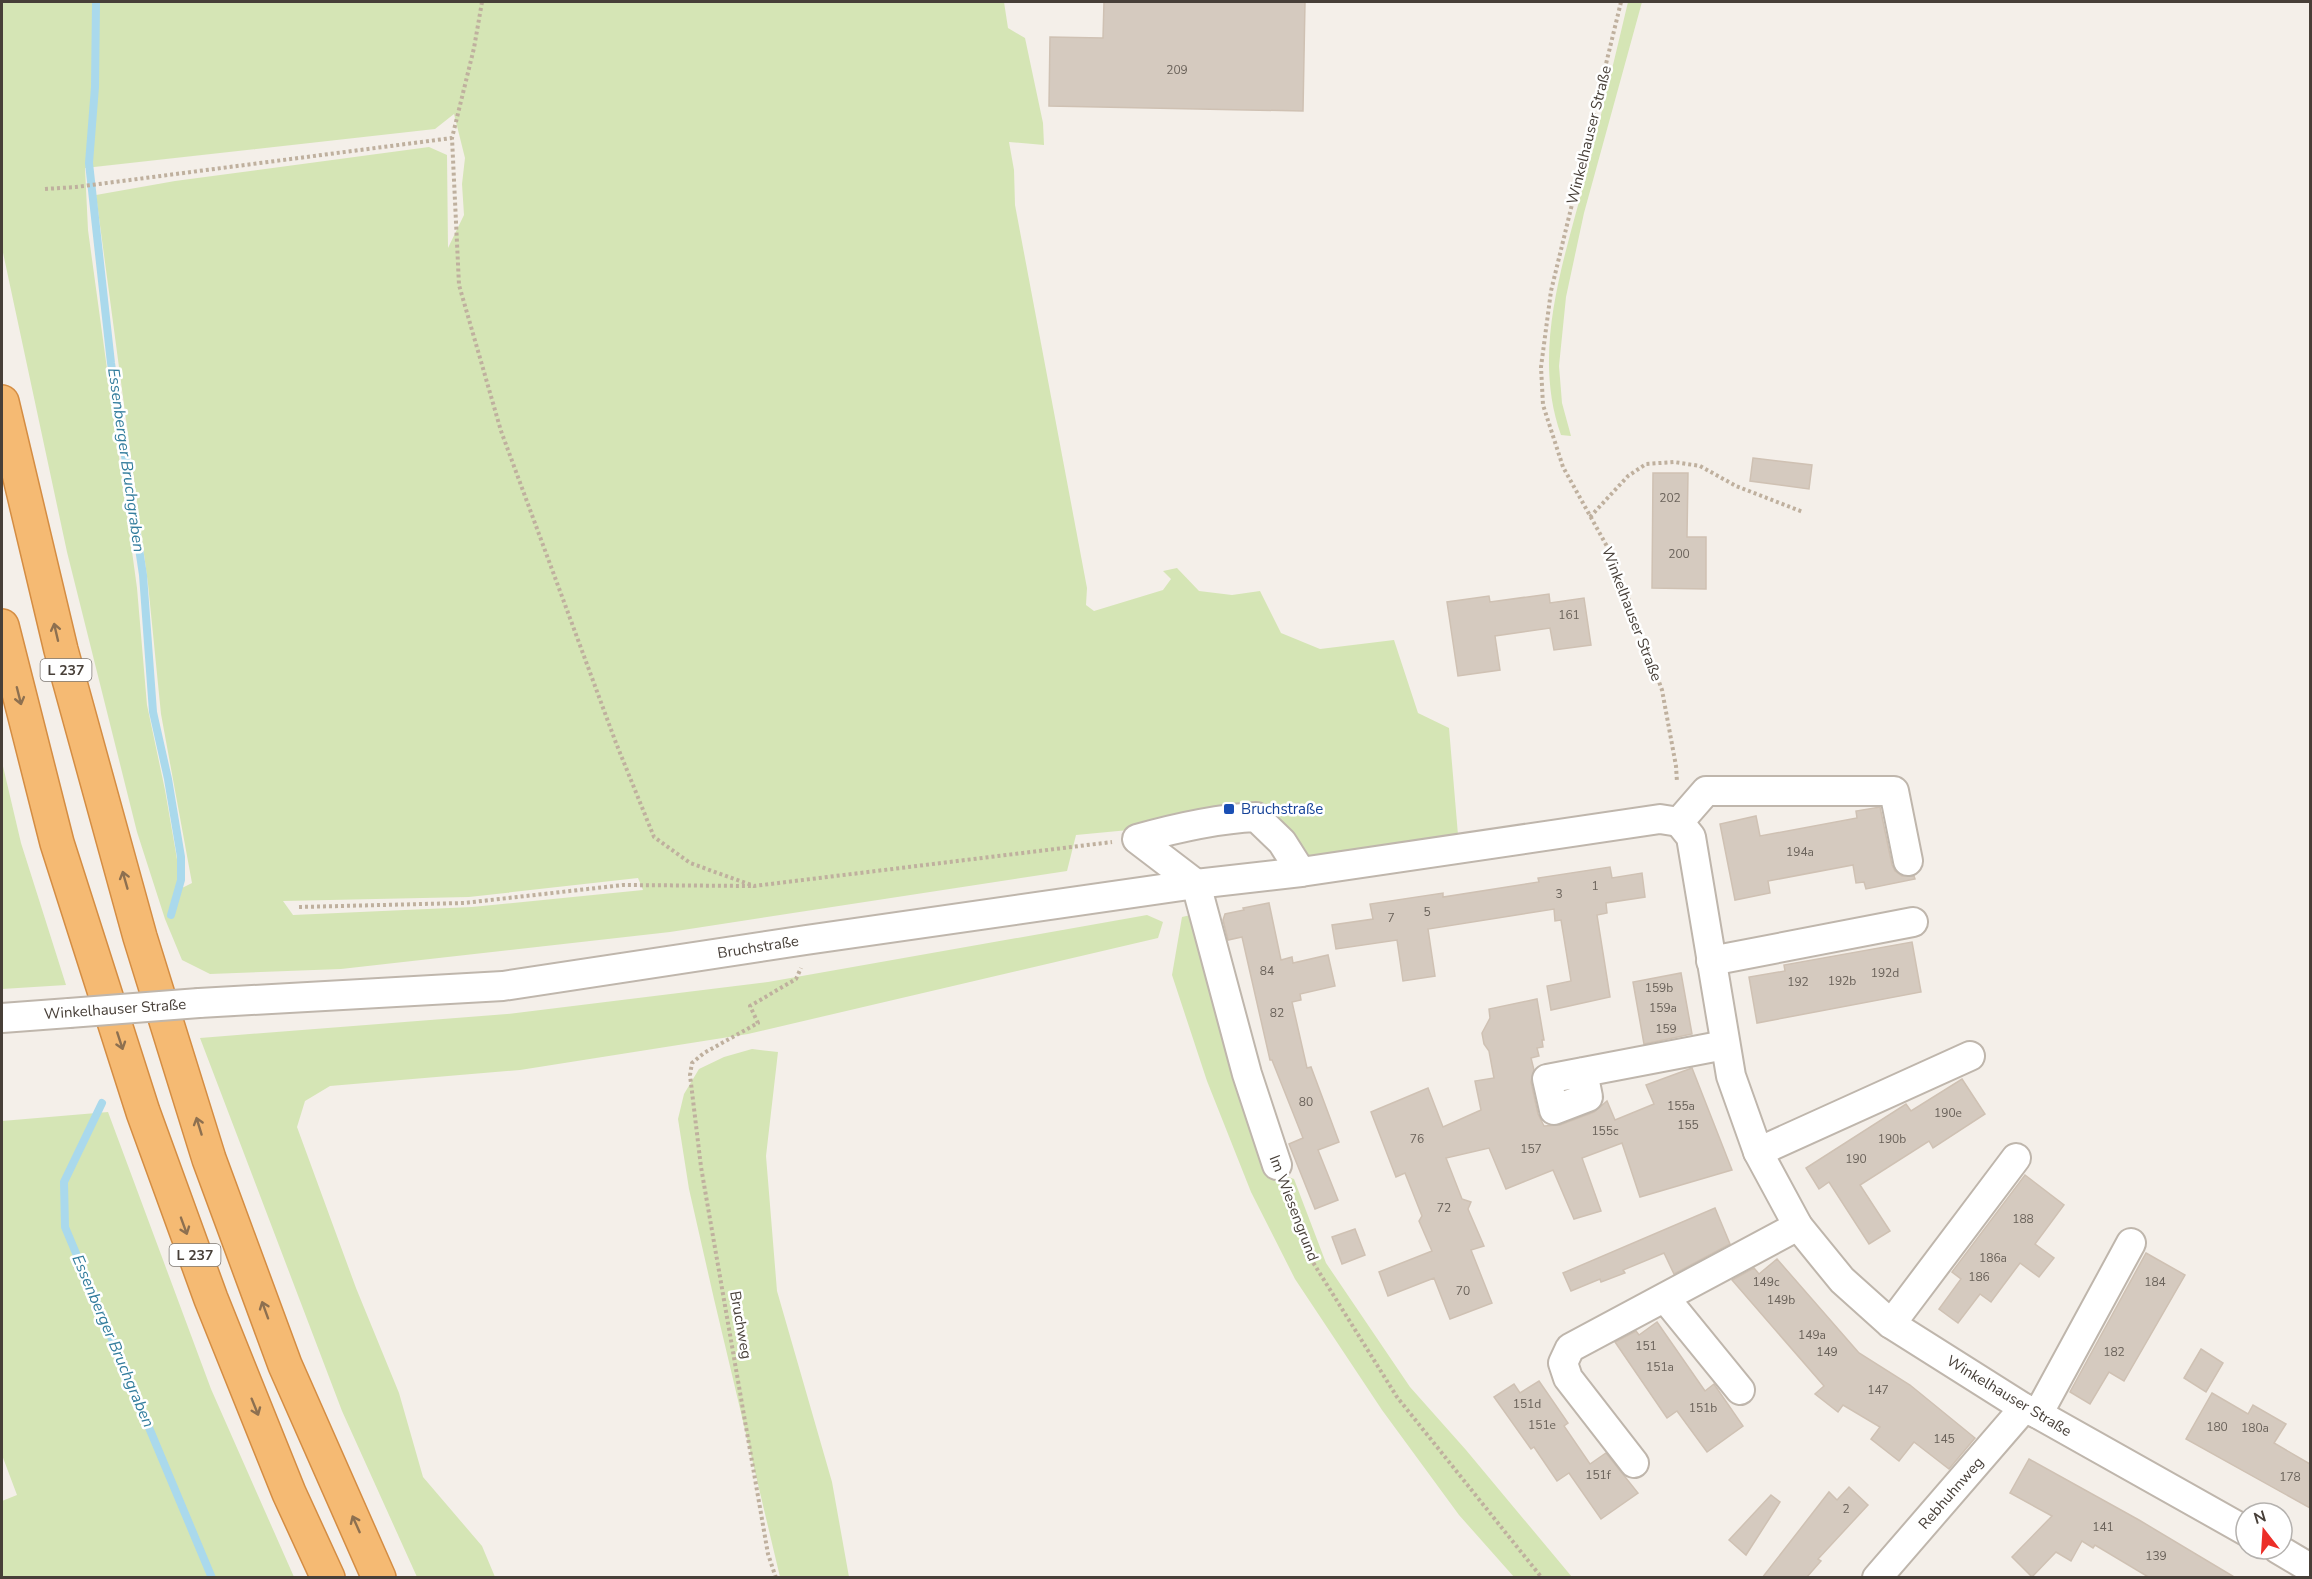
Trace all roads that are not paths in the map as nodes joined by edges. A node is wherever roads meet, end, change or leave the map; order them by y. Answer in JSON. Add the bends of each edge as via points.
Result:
{"nodes":[{"id":1,"x":2,"y":402,"type":"edge"},
{"id":2,"x":2,"y":626,"type":"edge"},
{"id":3,"x":1679,"y":822,"type":"junction"},
{"id":4,"x":1908,"y":861,"type":"dead end"},
{"id":5,"x":1301,"y":872,"type":"junction"},
{"id":6,"x":1196,"y":884,"type":"junction"},
{"id":7,"x":1913,"y":922,"type":"dead end"},
{"id":8,"x":1711,"y":961,"type":"junction"},
{"id":9,"x":228,"y":1002,"type":"joint"},
{"id":10,"x":2,"y":1018,"type":"edge"},
{"id":11,"x":1725,"y":1045,"type":"junction"},
{"id":12,"x":1970,"y":1056,"type":"dead end"},
{"id":13,"x":1583,"y":1072,"type":"dead end"},
{"id":14,"x":1758,"y":1152,"type":"junction"},
{"id":15,"x":2016,"y":1158,"type":"dead end"},
{"id":16,"x":1277,"y":1165,"type":"road end"},
{"id":17,"x":1798,"y":1226,"type":"junction"},
{"id":18,"x":2131,"y":1243,"type":"dead end"},
{"id":19,"x":1665,"y":1298,"type":"junction"},
{"id":20,"x":1892,"y":1324,"type":"junction"},
{"id":21,"x":1740,"y":1390,"type":"dead end"},
{"id":22,"x":2031,"y":1411,"type":"junction"},
{"id":23,"x":1634,"y":1463,"type":"dead end"},
{"id":24,"x":2234,"y":1524,"type":"edge"},
{"id":25,"x":2294,"y":1558,"type":"edge"},
{"id":26,"x":2310,"y":1568,"type":"edge"},
{"id":27,"x":327,"y":1578,"type":"edge"},
{"id":28,"x":379,"y":1578,"type":"edge"},
{"id":29,"x":1877,"y":1578,"type":"edge"}],
"edges":[{"from":28,"to":1,"type":"highway","number":"L 237","one_way":true,"via":[[285,1365],[209,1159],[140,937],[61,650]]},
{"from":2,"to":27,"type":"highway","number":"L 237","one_way":true,"via":[[57,843],[143,1112],[211,1299]]},
{"from":3,"to":4,"type":"street","via":[[1706,791],[1894,791]]},
{"from":3,"to":5,"type":"street","name":"Bruchstraße","via":[[1660,819]]},
{"from":3,"to":8,"type":"street","name":"Winkelhauser Straße","via":[[1690,837]]},
{"from":5,"to":6,"type":"street","name":"Bruchstraße"},
{"from":5,"to":6,"type":"street","via":[[1282,842],[1256,817],[1176,828],[1137,839]]},
{"from":6,"to":9,"type":"street","name":"Bruchstraße","via":[[503,986]]},
{"from":6,"to":16,"type":"street","name":"Im Wiesengrund","via":[[1247,1074]]},
{"from":7,"to":8,"type":"street"},
{"from":8,"to":11,"type":"street","name":"Winkelhauser Straße"},
{"from":9,"to":10,"type":"street","name":"Winkelhauser Straße","bridge":true},
{"from":11,"to":13,"type":"street"},
{"from":11,"to":14,"type":"street","name":"Winkelhauser Straße","via":[[1731,1076]]},
{"from":12,"to":14,"type":"street"},
{"from":14,"to":17,"type":"street","name":"Winkelhauser Straße"},
{"from":15,"to":20,"type":"street"},
{"from":17,"to":19,"type":"street"},
{"from":17,"to":20,"type":"street","name":"Winkelhauser Straße","via":[[1842,1280]]},
{"from":18,"to":22,"type":"street","name":"Rebhuhnweg"},
{"from":19,"to":21,"type":"street"},
{"from":19,"to":23,"type":"street","via":[[1570,1348],[1563,1363],[1569,1378]]},
{"from":20,"to":22,"type":"street","name":"Winkelhauser Straße"},
{"from":22,"to":24,"type":"street","name":"Winkelhauser Straße"},
{"from":22,"to":29,"type":"street","name":"Rebhuhnweg"},
{"from":25,"to":26,"type":"street"}]}
